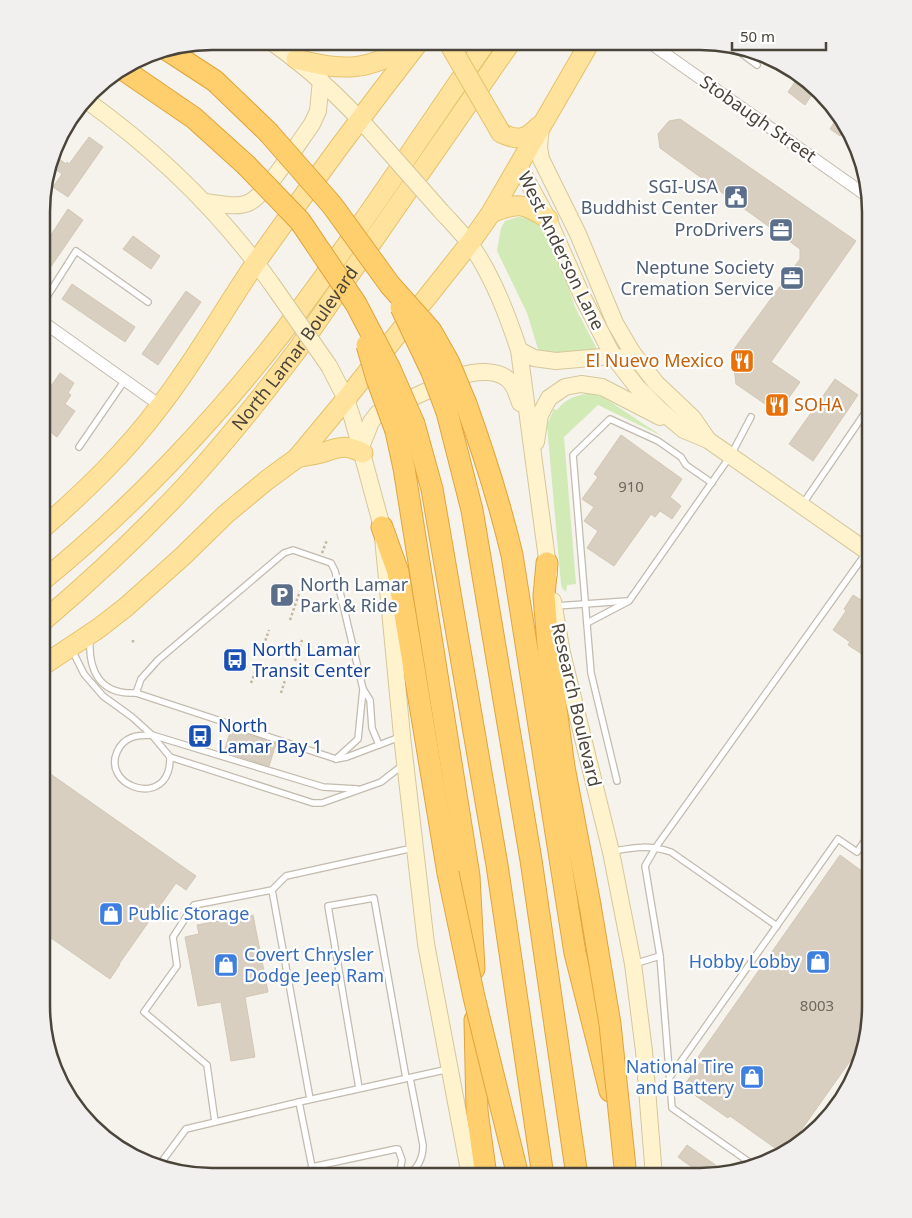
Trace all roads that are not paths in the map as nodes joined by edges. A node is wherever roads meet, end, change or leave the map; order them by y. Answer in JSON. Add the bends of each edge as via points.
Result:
{"nodes":[{"id":1,"x":283,"y":50,"type":"edge"},
{"id":2,"x":404,"y":50,"type":"edge"},
{"id":3,"x":412,"y":50,"type":"edge"},
{"id":4,"x":453,"y":50,"type":"edge"},
{"id":5,"x":481,"y":50,"type":"edge"},
{"id":6,"x":506,"y":50,"type":"edge"},
{"id":7,"x":585,"y":50,"type":"edge"},
{"id":8,"x":661,"y":50,"type":"edge"},
{"id":9,"x":175,"y":55,"type":"edge"},
{"id":10,"x":747,"y":58,"type":"edge"},
{"id":11,"x":296,"y":59,"type":"junction"},
{"id":12,"x":757,"y":65,"type":"dead end"},
{"id":13,"x":129,"y":73,"type":"edge"},
{"id":14,"x":321,"y":80,"type":"junction"},
{"id":15,"x":91,"y":104,"type":"edge"},
{"id":16,"x":359,"y":118,"type":"junction"},
{"id":17,"x":541,"y":124,"type":"junction"},
{"id":18,"x":501,"y":133,"type":"junction"},
{"id":19,"x":518,"y":164,"type":"junction"},
{"id":20,"x":861,"y":192,"type":"edge"},
{"id":21,"x":204,"y":202,"type":"junction"},
{"id":22,"x":491,"y":213,"type":"junction"},
{"id":23,"x":548,"y":219,"type":"junction"},
{"id":24,"x":470,"y":243,"type":"junction"},
{"id":25,"x":256,"y":262,"type":"junction"},
{"id":26,"x":390,"y":285,"type":"junction"},
{"id":27,"x":50,"y":291,"type":"edge"},
{"id":28,"x":148,"y":302,"type":"dead end"},
{"id":29,"x":50,"y":328,"type":"edge"},
{"id":30,"x":519,"y":350,"type":"junction"},
{"id":31,"x":613,"y":356,"type":"junction"},
{"id":32,"x":644,"y":369,"type":"junction"},
{"id":33,"x":125,"y":380,"type":"junction"},
{"id":34,"x":346,"y":399,"type":"junction"},
{"id":35,"x":161,"y":406,"type":"junction"},
{"id":36,"x":862,"y":416,"type":"edge"},
{"id":37,"x":751,"y":417,"type":"dead end"},
{"id":38,"x":528,"y":421,"type":"junction"},
{"id":39,"x":405,"y":428,"type":"junction"},
{"id":40,"x":684,"y":430,"type":"junction"},
{"id":41,"x":708,"y":440,"type":"junction"},
{"id":42,"x":79,"y":446,"type":"dead end"},
{"id":43,"x":362,"y":450,"type":"junction"},
{"id":44,"x":731,"y":455,"type":"junction"},
{"id":45,"x":297,"y":458,"type":"junction"},
{"id":46,"x":534,"y":459,"type":"junction"},
{"id":47,"x":712,"y":483,"type":"junction"},
{"id":48,"x":801,"y":506,"type":"junction"},
{"id":49,"x":50,"y":522,"type":"edge"},
{"id":50,"x":382,"y":527,"type":"junction"},
{"id":51,"x":862,"y":548,"type":"edge"},
{"id":52,"x":547,"y":563,"type":"junction"},
{"id":53,"x":862,"y":564,"type":"edge"},
{"id":54,"x":50,"y":574,"type":"edge"},
{"id":55,"x":629,"y":601,"type":"junction"},
{"id":56,"x":584,"y":604,"type":"junction"},
{"id":57,"x":554,"y":606,"type":"junction"},
{"id":58,"x":50,"y":615,"type":"edge"},
{"id":59,"x":587,"y":623,"type":"junction"},
{"id":60,"x":90,"y":634,"type":"junction"},
{"id":61,"x":71,"y":648,"type":"junction"},
{"id":62,"x":50,"y":661,"type":"edge"},
{"id":63,"x":363,"y":688,"type":"junction"},
{"id":64,"x":136,"y":694,"type":"junction"},
{"id":65,"x":152,"y":735,"type":"junction"},
{"id":66,"x":402,"y":736,"type":"junction"},
{"id":67,"x":379,"y":745,"type":"junction"},
{"id":68,"x":170,"y":757,"type":"junction"},
{"id":69,"x":336,"y":759,"type":"junction"},
{"id":70,"x":405,"y":763,"type":"junction"},
{"id":71,"x":617,"y":781,"type":"dead end"},
{"id":72,"x":360,"y":789,"type":"junction"},
{"id":73,"x":862,"y":845,"type":"edge"},
{"id":74,"x":656,"y":847,"type":"junction"},
{"id":75,"x":415,"y":848,"type":"junction"},
{"id":76,"x":611,"y":852,"type":"junction"},
{"id":77,"x":272,"y":890,"type":"junction"},
{"id":78,"x":777,"y":926,"type":"junction"},
{"id":79,"x":660,"y":956,"type":"junction"},
{"id":80,"x":633,"y":964,"type":"junction"},
{"id":81,"x":449,"y":1069,"type":"junction"},
{"id":82,"x":408,"y":1078,"type":"junction"},
{"id":83,"x":670,"y":1078,"type":"junction"},
{"id":84,"x":359,"y":1088,"type":"junction"},
{"id":85,"x":310,"y":1099,"type":"junction"},
{"id":86,"x":299,"y":1102,"type":"junction"},
{"id":87,"x":215,"y":1122,"type":"junction"},
{"id":88,"x":163,"y":1160,"type":"edge"},
{"id":89,"x":747,"y":1160,"type":"edge"},
{"id":90,"x":312,"y":1167,"type":"joint"},
{"id":91,"x":400,"y":1168,"type":"edge"},
{"id":92,"x":416,"y":1168,"type":"edge"},
{"id":93,"x":468,"y":1168,"type":"edge"},
{"id":94,"x":485,"y":1168,"type":"edge"},
{"id":95,"x":516,"y":1168,"type":"edge"},
{"id":96,"x":542,"y":1168,"type":"edge"},
{"id":97,"x":576,"y":1168,"type":"edge"},
{"id":98,"x":625,"y":1168,"type":"edge"},
{"id":99,"x":629,"y":1168,"type":"edge"},
{"id":100,"x":653,"y":1168,"type":"edge"}],
"edges":[{"from":1,"to":11,"type":"main road"},
{"from":2,"to":11,"type":"main road","via":[[366,66],[342,67]]},
{"from":3,"to":16,"type":"main road"},
{"from":4,"to":18,"type":"main road","bridge":true},
{"from":5,"to":54,"type":"main road","name":"North Lamar Boulevard","via":[[372,208],[242,382],[164,468]]},
{"from":6,"to":58,"type":"main road","name":"North Lamar Boulevard","via":[[261,397],[189,482]]},
{"from":7,"to":17,"type":"main road"},
{"from":8,"to":20,"type":"street","name":"Stobaugh Street"},
{"from":9,"to":26,"type":"highway","bridge":true,"via":[[215,82],[268,132],[332,205]]},
{"from":10,"to":12,"type":"lane"},
{"from":11,"to":14,"type":"main road"},
{"from":13,"to":39,"type":"highway","bridge":true,"via":[[194,118],[246,165],[300,222],[356,304],[377,379]]},
{"from":14,"to":16,"type":"main road"},
{"from":14,"to":21,"type":"main road","via":[[318,111],[312,124],[261,194],[249,203],[235,205]]},
{"from":15,"to":21,"type":"main road","via":[[147,147]]},
{"from":16,"to":24,"type":"main road","bridge":true},
{"from":16,"to":25,"type":"main road"},
{"from":17,"to":18,"type":"main road","via":[[528,137],[514,138]]},
{"from":17,"to":19,"type":"main road"},
{"from":17,"to":32,"type":"main road","via":[[541,159],[578,234],[615,323]]},
{"from":18,"to":19,"type":"main road"},
{"from":19,"to":22,"type":"main road"},
{"from":19,"to":23,"type":"main road","name":"West Anderson Lane"},
{"from":21,"to":25,"type":"main road"},
{"from":22,"to":23,"type":"main road","via":[[520,205],[532,208]]},
{"from":22,"to":24,"type":"main road"},
{"from":23,"to":31,"type":"main road","name":"West Anderson Lane"},
{"from":24,"to":30,"type":"main road","name":"Research Boulevard","via":[[490,277]]},
{"from":24,"to":34,"type":"main road"},
{"from":25,"to":34,"type":"main road","bridge":true,"via":[[330,366]]},
{"from":25,"to":35,"type":"main road"},
{"from":26,"to":97,"type":"highway","bridge":true,"via":[[432,372],[447,412],[472,510],[531,860]]},
{"from":26,"to":99,"type":"highway","bridge":true,"via":[[431,331],[449,363],[485,457],[512,555],[575,953]]},
{"from":27,"to":28,"type":"lane","via":[[76,251]]},
{"from":29,"to":33,"type":"street"},
{"from":30,"to":31,"type":"main road","via":[[534,358],[556,361]]},
{"from":30,"to":38,"type":"main road","name":"Research Boulevard"},
{"from":31,"to":32,"type":"main road","via":[[628,358]]},
{"from":31,"to":40,"type":"main road","name":"West Anderson Lane","via":[[637,387]]},
{"from":32,"to":41,"type":"main road","name":"West Anderson Lane","via":[[693,418]]},
{"from":33,"to":35,"type":"street"},
{"from":33,"to":42,"type":"lane"},
{"from":34,"to":43,"type":"main road"},
{"from":34,"to":45,"type":"main road"},
{"from":35,"to":49,"type":"main road","via":[[116,460]]},
{"from":36,"to":48,"type":"lane"},
{"from":37,"to":44,"type":"lane"},
{"from":38,"to":43,"type":"main road","via":[[507,379],[485,371],[471,372],[378,413],[371,422]]},
{"from":38,"to":46,"type":"main road","name":"Research Boulevard"},
{"from":39,"to":94,"type":"highway","via":[[404,468],[469,876],[477,1110]]},
{"from":39,"to":96,"type":"highway","via":[[432,489],[496,865]]},
{"from":40,"to":41,"type":"main road","name":"West Anderson Lane"},
{"from":40,"to":46,"type":"main road","via":[[602,387],[581,384],[565,387],[549,398],[540,415]]},
{"from":41,"to":44,"type":"main road","name":"West Anderson Lane"},
{"from":43,"to":45,"type":"main road","via":[[339,446]]},
{"from":43,"to":50,"type":"main road"},
{"from":44,"to":47,"type":"lane"},
{"from":44,"to":48,"type":"main road","name":"West Anderson Lane"},
{"from":45,"to":60,"type":"main road","via":[[226,514],[126,606]]},
{"from":46,"to":52,"type":"main road","name":"Research Boulevard"},
{"from":47,"to":55,"type":"lane"},
{"from":47,"to":56,"type":"lane","via":[[658,441],[610,419],[573,455]]},
{"from":48,"to":51,"type":"main road","name":"West Anderson Lane"},
{"from":50,"to":66,"type":"main road"},
{"from":50,"to":95,"type":"highway","bridge":true,"via":[[398,572],[448,873]]},
{"from":52,"to":57,"type":"main road","name":"Research Boulevard"},
{"from":52,"to":98,"type":"highway","bridge":true,"via":[[544,596],[549,657],[564,767],[610,1024]]},
{"from":53,"to":74,"type":"lane"},
{"from":55,"to":56,"type":"lane"},
{"from":55,"to":59,"type":"lane"},
{"from":56,"to":57,"type":"lane"},
{"from":56,"to":59,"type":"lane"},
{"from":57,"to":76,"type":"main road","name":"Research Boulevard","via":[[562,653]]},
{"from":59,"to":71,"type":"lane","via":[[591,673]]},
{"from":60,"to":61,"type":"main road"},
{"from":60,"to":64,"type":"lane","via":[[91,661],[101,683],[110,690]]},
{"from":61,"to":62,"type":"main road"},
{"from":61,"to":65,"type":"lane","via":[[84,674],[103,696]]},
{"from":63,"to":64,"type":"lane","via":[[331,562],[293,550],[284,553],[158,660],[141,679]]},
{"from":63,"to":67,"type":"lane","via":[[370,700],[372,728]]},
{"from":63,"to":69,"type":"lane","via":[[358,739]]},
{"from":64,"to":69,"type":"lane"},
{"from":65,"to":68,"type":"lane"},
{"from":65,"to":68,"type":"lane","via":[[127,738],[120,745],[115,756],[119,776],[127,785],[148,789],[166,778]]},
{"from":65,"to":72,"type":"lane","via":[[323,787]]},
{"from":66,"to":67,"type":"lane"},
{"from":66,"to":70,"type":"main road"},
{"from":67,"to":69,"type":"lane"},
{"from":68,"to":72,"type":"lane","via":[[313,803],[343,797]]},
{"from":70,"to":72,"type":"lane","via":[[381,782]]},
{"from":70,"to":75,"type":"main road"},
{"from":73,"to":78,"type":"lane","via":[[857,852],[838,839]]},
{"from":74,"to":76,"type":"lane"},
{"from":74,"to":78,"type":"lane","via":[[671,852]]},
{"from":74,"to":79,"type":"lane","via":[[645,866]]},
{"from":75,"to":77,"type":"lane","via":[[286,876]]},
{"from":75,"to":81,"type":"main road","via":[[426,944]]},
{"from":76,"to":80,"type":"main road","name":"Research Boulevard"},
{"from":77,"to":85,"type":"lane"},
{"from":77,"to":87,"type":"lane","via":[[194,905],[173,937],[177,966],[144,1012],[207,1065]]},
{"from":78,"to":83,"type":"lane"},
{"from":79,"to":80,"type":"lane"},
{"from":79,"to":83,"type":"lane"},
{"from":80,"to":100,"type":"main road","name":"Research Boulevard"},
{"from":81,"to":82,"type":"lane"},
{"from":81,"to":93,"type":"main road"},
{"from":82,"to":84,"type":"lane"},
{"from":82,"to":84,"type":"lane","via":[[374,898],[328,906]]},
{"from":82,"to":92,"type":"lane","via":[[424,1145]]},
{"from":83,"to":89,"type":"lane","via":[[672,1108]]},
{"from":84,"to":85,"type":"lane"},
{"from":85,"to":86,"type":"lane"},
{"from":86,"to":87,"type":"lane"},
{"from":86,"to":90,"type":"lane"},
{"from":87,"to":88,"type":"lane","via":[[186,1129]]},
{"from":90,"to":91,"type":"lane","via":[[398,1149],[402,1160]]}]}
